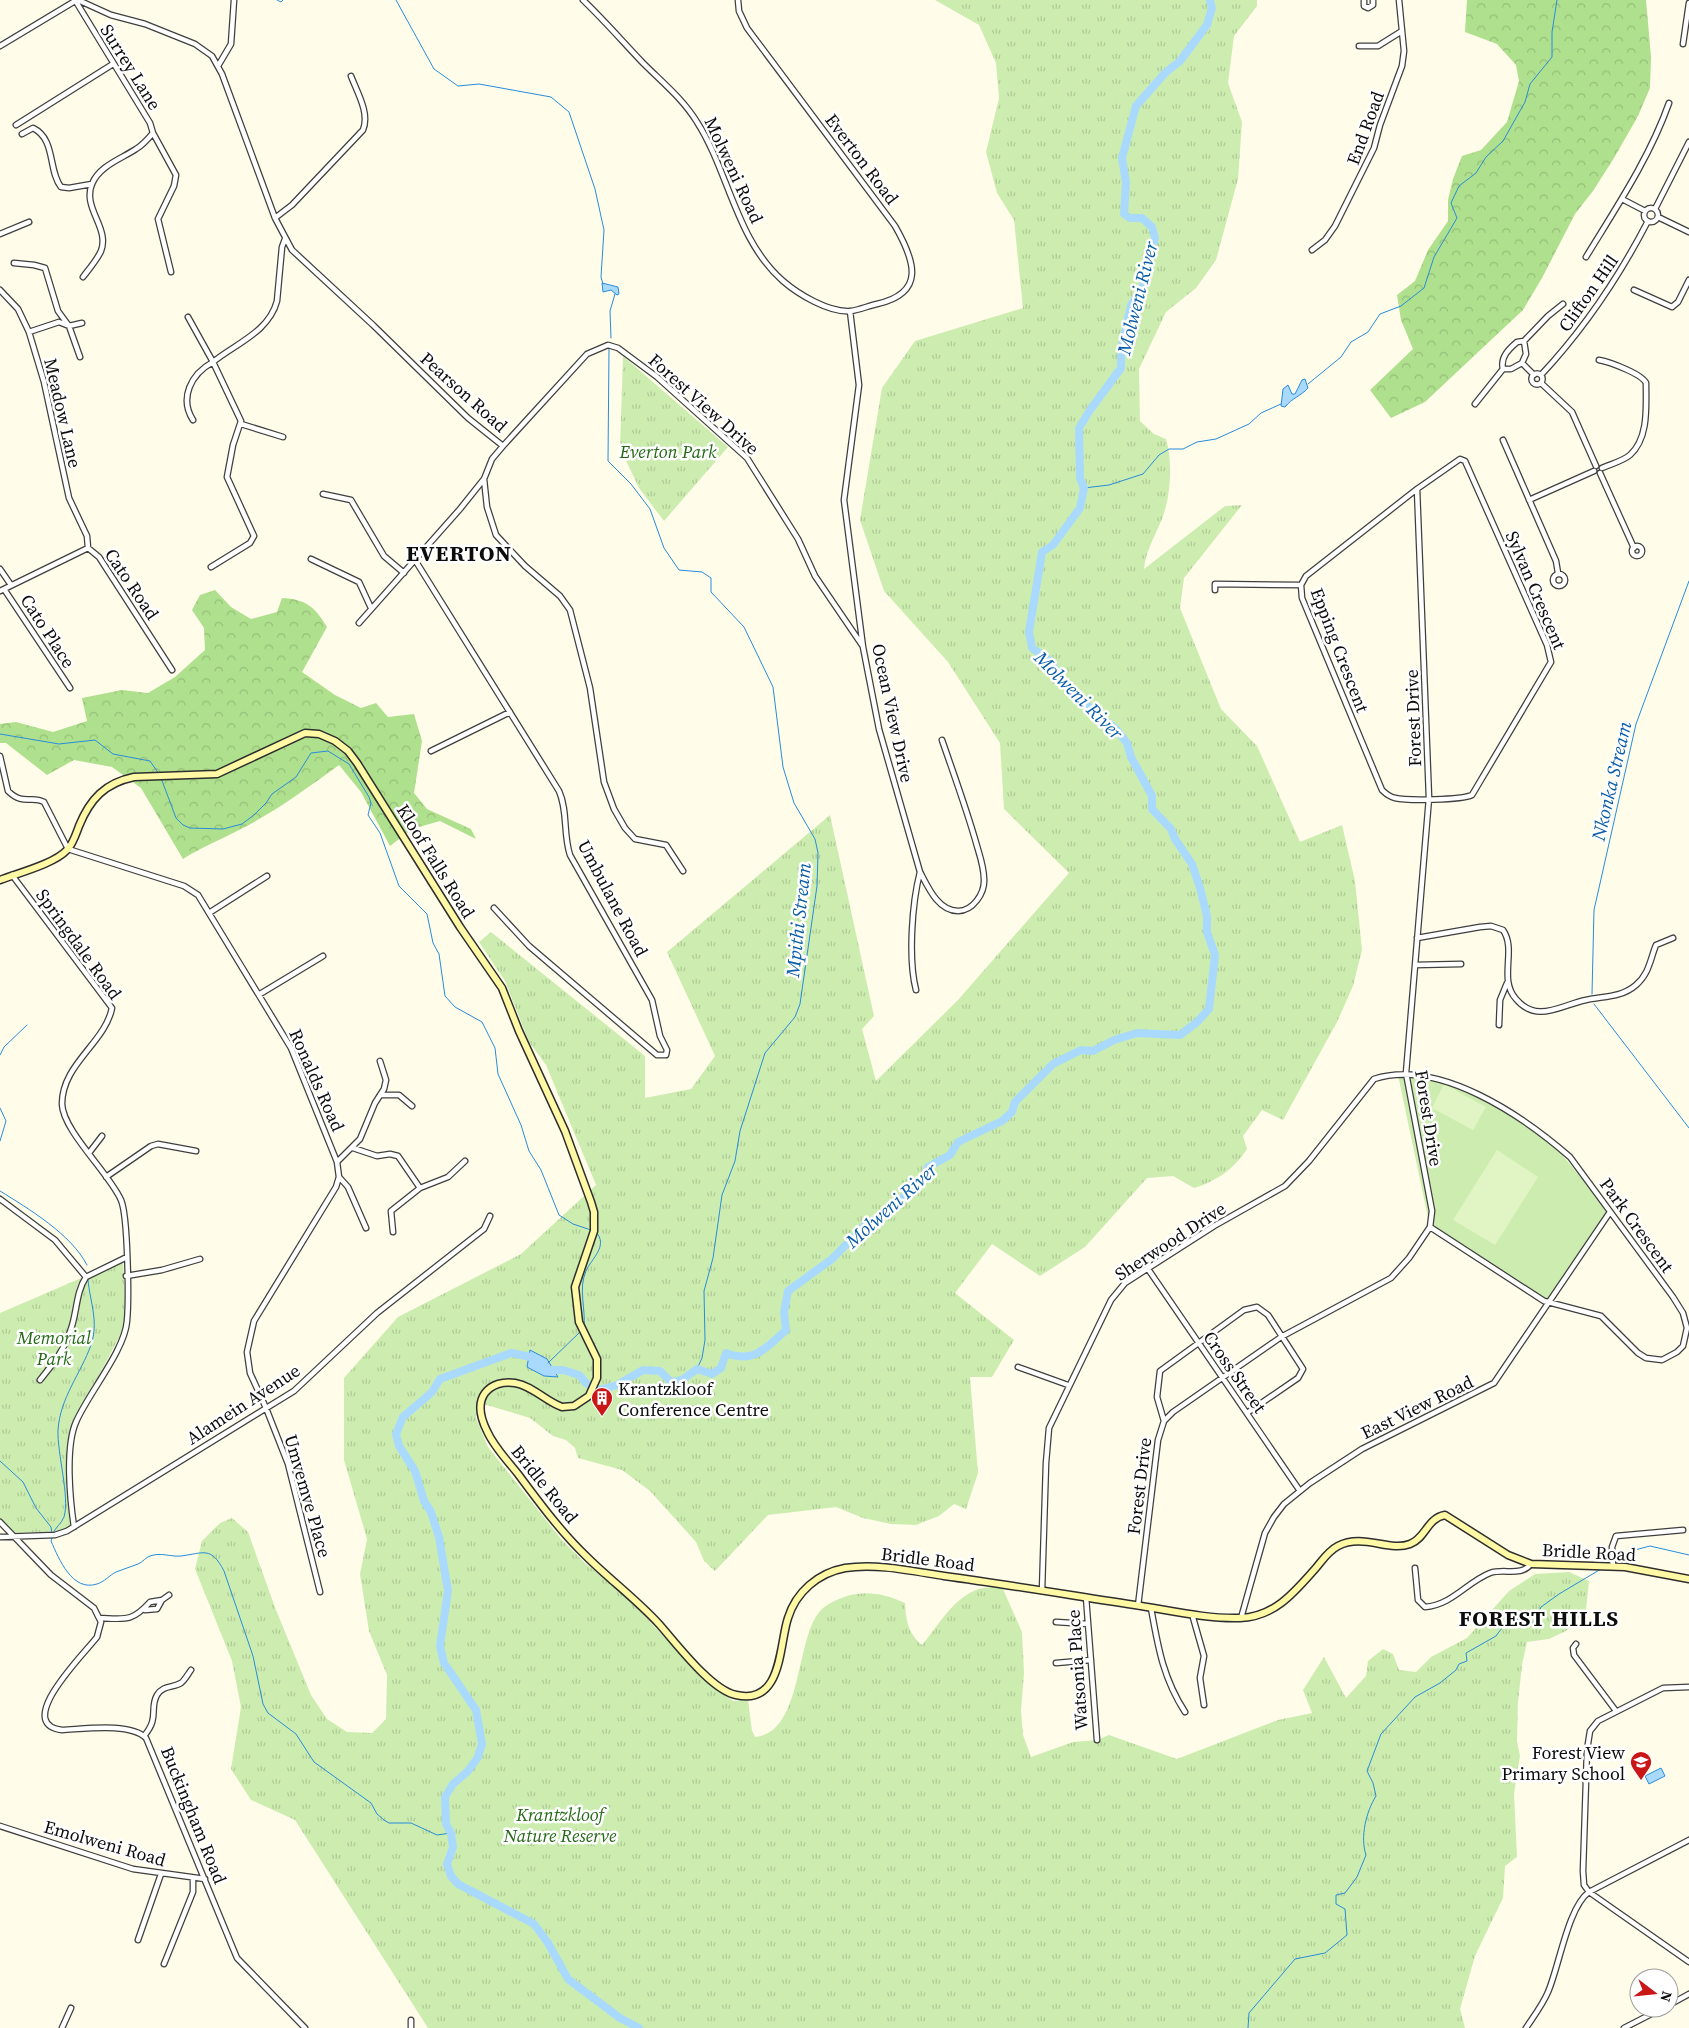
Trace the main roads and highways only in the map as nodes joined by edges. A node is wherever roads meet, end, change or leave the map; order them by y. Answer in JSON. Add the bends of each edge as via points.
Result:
{"nodes":[{"id":1,"x":0,"y":880,"type":"edge"},
{"id":2,"x":598,"y":1365,"type":"joint"},
{"id":3,"x":1689,"y":1579,"type":"edge"}],
"edges":[{"from":1,"to":2,"type":"main road","name":"Kloof Falls Road","via":[[54,859],[68,849],[86,809],[101,791],[127,778],[217,774],[305,733],[319,734],[348,751],[455,919],[498,980],[565,1131],[594,1212],[594,1231],[575,1286],[582,1330],[593,1348]]},
{"from":2,"to":3,"type":"main road","name":"Bridle Road","via":[[594,1388],[579,1403],[562,1407],[524,1385],[502,1383],[492,1387],[484,1395],[481,1412],[486,1430],[496,1448],[561,1529],[650,1614],[705,1674],[732,1695],[754,1694],[771,1681],[779,1666],[787,1621],[794,1603],[812,1583],[830,1572],[847,1568],[879,1568],[1192,1614],[1241,1618],[1262,1614],[1280,1604],[1299,1588],[1324,1557],[1339,1546],[1359,1541],[1402,1546],[1412,1544],[1435,1518],[1442,1515],[1508,1555],[1531,1564],[1613,1566]]}]}
